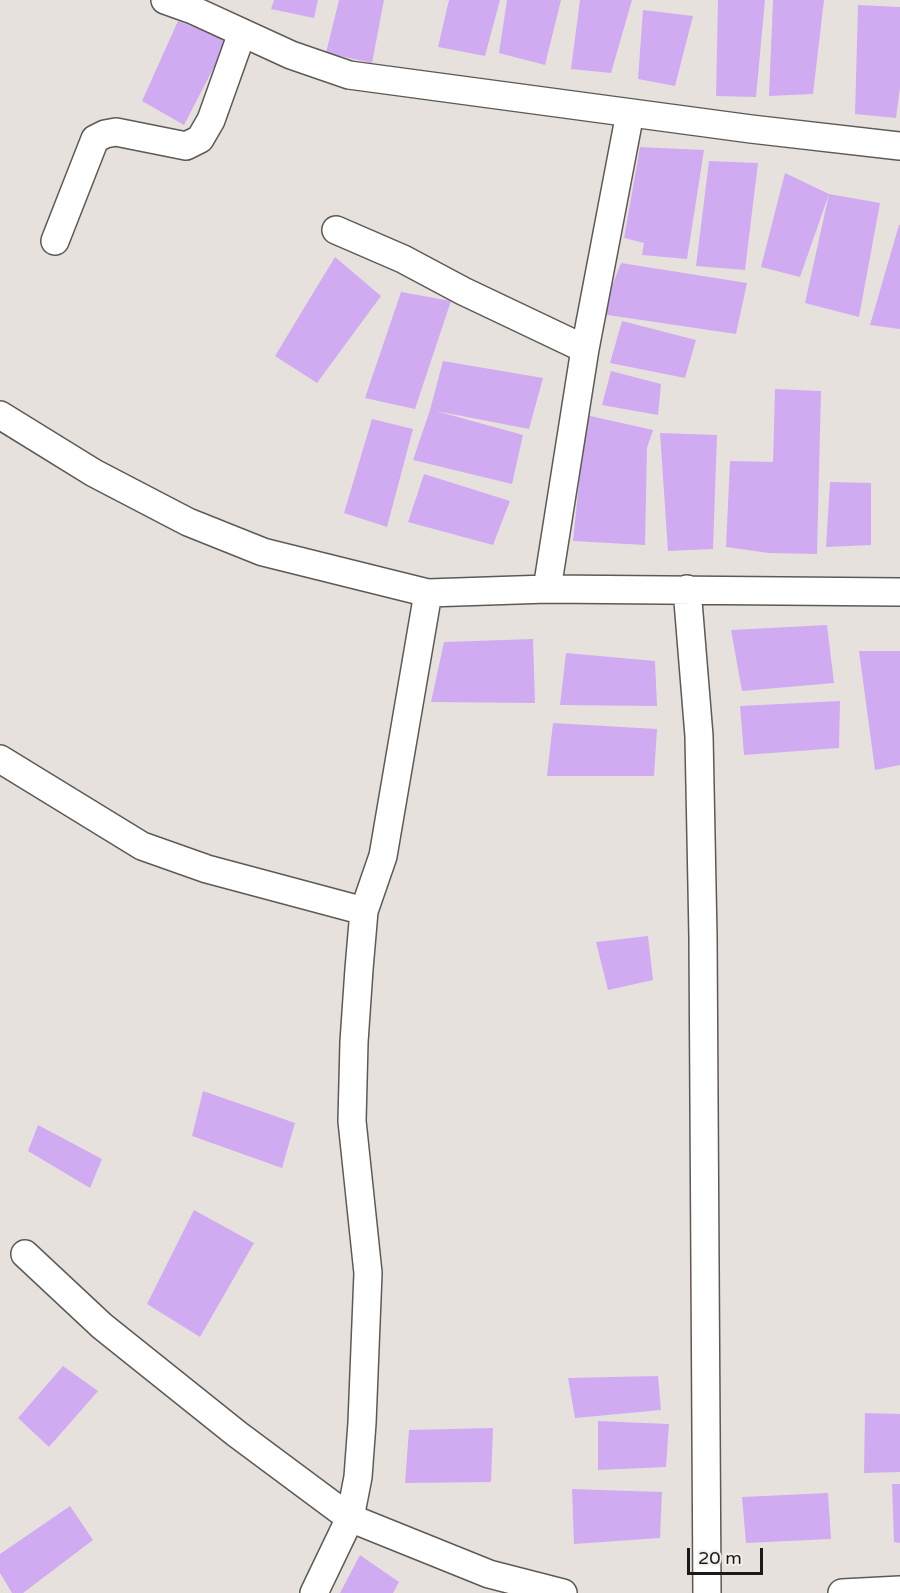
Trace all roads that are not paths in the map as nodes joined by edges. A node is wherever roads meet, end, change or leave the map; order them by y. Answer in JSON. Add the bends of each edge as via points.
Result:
{"nodes":[{"id":1,"x":165,"y":0,"type":"edge"},
{"id":2,"x":242,"y":33,"type":"junction"},
{"id":3,"x":630,"y":113,"type":"junction"},
{"id":4,"x":900,"y":146,"type":"edge"},
{"id":5,"x":336,"y":230,"type":"dead end"},
{"id":6,"x":55,"y":241,"type":"dead end"},
{"id":7,"x":585,"y":349,"type":"junction"},
{"id":8,"x":0,"y":415,"type":"edge"},
{"id":9,"x":547,"y":589,"type":"junction"},
{"id":10,"x":687,"y":589,"type":"junction"},
{"id":11,"x":428,"y":592,"type":"junction"},
{"id":12,"x":900,"y":592,"type":"edge"},
{"id":13,"x":0,"y":759,"type":"edge"},
{"id":14,"x":364,"y":910,"type":"junction"},
{"id":15,"x":26,"y":1254,"type":"dead end"},
{"id":16,"x":350,"y":1518,"type":"junction"},
{"id":17,"x":900,"y":1590,"type":"edge"},
{"id":18,"x":314,"y":1593,"type":"edge"},
{"id":19,"x":563,"y":1593,"type":"edge"},
{"id":20,"x":707,"y":1593,"type":"edge"},
{"id":21,"x":842,"y":1593,"type":"edge"}],
"edges":[{"from":1,"to":2,"type":"street"},
{"from":2,"to":3,"type":"street","via":[[349,75]]},
{"from":2,"to":6,"type":"street","via":[[211,120],[200,139],[186,146],[116,132],[95,139]]},
{"from":3,"to":4,"type":"street"},
{"from":3,"to":7,"type":"street"},
{"from":5,"to":7,"type":"street"},
{"from":7,"to":9,"type":"street"},
{"from":8,"to":11,"type":"street","via":[[94,473],[188,522],[263,552]]},
{"from":9,"to":10,"type":"street"},
{"from":9,"to":11,"type":"street"},
{"from":10,"to":12,"type":"street"},
{"from":10,"to":20,"type":"street","via":[[699,736],[703,914]]},
{"from":11,"to":14,"type":"street","via":[[382,856]]},
{"from":13,"to":14,"type":"street","via":[[142,846],[207,869]]},
{"from":14,"to":16,"type":"street","via":[[352,1121],[368,1273],[362,1423]]},
{"from":15,"to":16,"type":"street","via":[[102,1326]]},
{"from":16,"to":18,"type":"street"},
{"from":16,"to":19,"type":"street","via":[[489,1574]]},
{"from":17,"to":21,"type":"street"}]}
